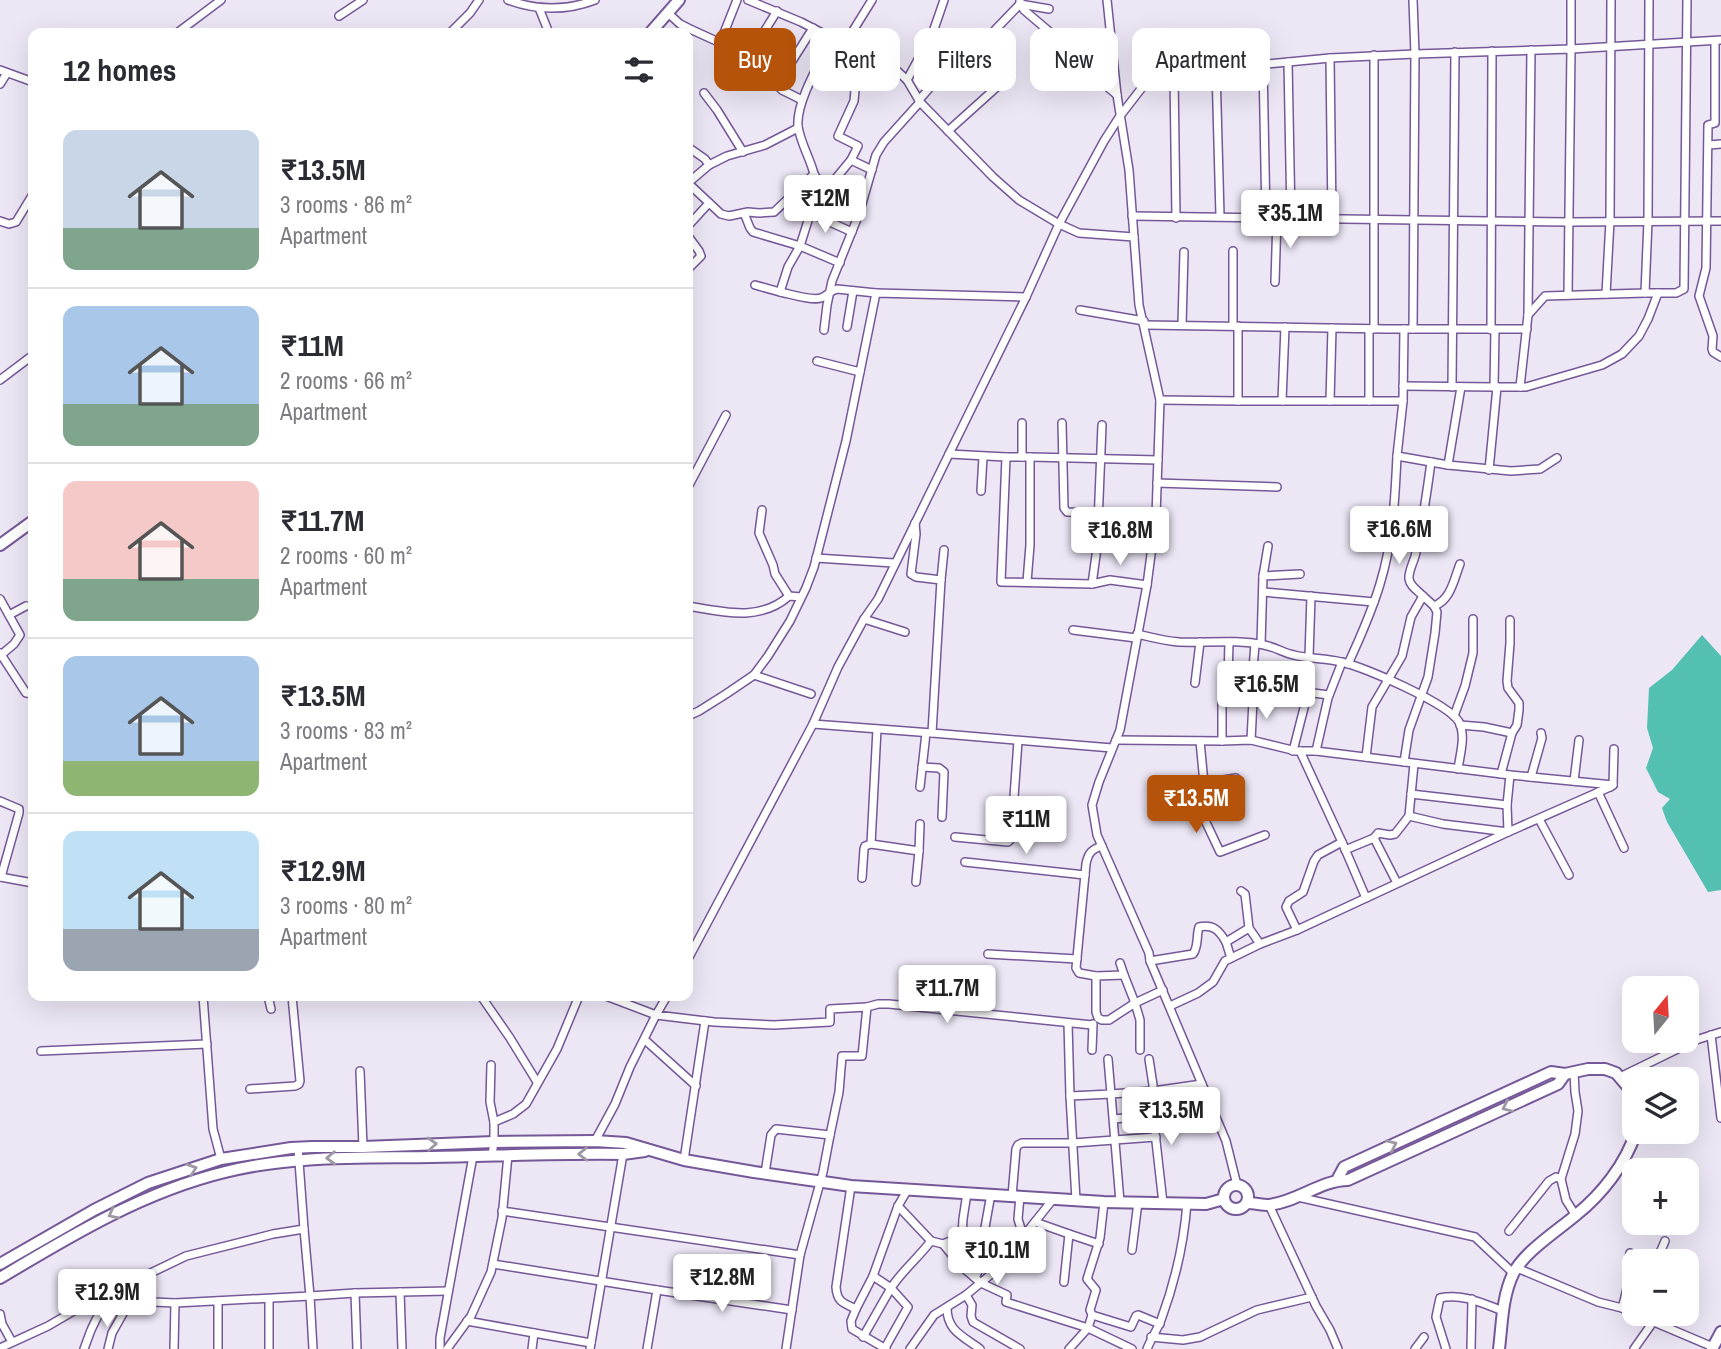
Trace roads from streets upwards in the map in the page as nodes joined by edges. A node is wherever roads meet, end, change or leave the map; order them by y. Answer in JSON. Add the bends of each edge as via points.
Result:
{"nodes":[{"id":1,"x":221,"y":0,"type":"edge"},
{"id":2,"x":363,"y":0,"type":"edge"},
{"id":3,"x":479,"y":0,"type":"edge"},
{"id":4,"x":508,"y":0,"type":"edge"},
{"id":5,"x":595,"y":0,"type":"edge"},
{"id":6,"x":679,"y":0,"type":"edge"},
{"id":7,"x":737,"y":0,"type":"edge"},
{"id":8,"x":748,"y":0,"type":"edge"},
{"id":9,"x":872,"y":0,"type":"edge"},
{"id":10,"x":944,"y":0,"type":"edge"},
{"id":11,"x":1107,"y":0,"type":"edge"},
{"id":12,"x":1413,"y":0,"type":"edge"},
{"id":13,"x":1571,"y":0,"type":"edge"},
{"id":14,"x":1611,"y":0,"type":"edge"},
{"id":15,"x":1649,"y":0,"type":"edge"},
{"id":16,"x":1687,"y":0,"type":"edge"},
{"id":17,"x":1020,"y":2,"type":"edge"},
{"id":18,"x":539,"y":8,"type":"junction"},
{"id":19,"x":1049,"y":9,"type":"dead end"},
{"id":20,"x":777,"y":11,"type":"junction"},
{"id":21,"x":668,"y":13,"type":"junction"},
{"id":22,"x":339,"y":16,"type":"dead end"},
{"id":23,"x":184,"y":28,"type":"edge"},
{"id":24,"x":455,"y":28,"type":"edge"},
{"id":25,"x":548,"y":28,"type":"edge"},
{"id":26,"x":654,"y":28,"type":"edge"},
{"id":27,"x":688,"y":28,"type":"edge"},
{"id":28,"x":726,"y":28,"type":"edge"},
{"id":29,"x":766,"y":28,"type":"edge"},
{"id":30,"x":813,"y":28,"type":"edge"},
{"id":31,"x":855,"y":28,"type":"edge"},
{"id":32,"x":997,"y":28,"type":"edge"},
{"id":33,"x":693,"y":30,"type":"edge"},
{"id":34,"x":810,"y":33,"type":"edge"},
{"id":35,"x":714,"y":40,"type":"edge"},
{"id":36,"x":1718,"y":41,"type":"edge"},
{"id":37,"x":1686,"y":43,"type":"junction"},
{"id":38,"x":1648,"y":45,"type":"junction"},
{"id":39,"x":1611,"y":47,"type":"junction"},
{"id":40,"x":1570,"y":49,"type":"junction"},
{"id":41,"x":1531,"y":50,"type":"junction"},
{"id":42,"x":1492,"y":51,"type":"junction"},
{"id":43,"x":1455,"y":52,"type":"junction"},
{"id":44,"x":1415,"y":54,"type":"junction"},
{"id":45,"x":796,"y":55,"type":"edge"},
{"id":46,"x":1374,"y":55,"type":"junction"},
{"id":47,"x":1330,"y":58,"type":"junction"},
{"id":48,"x":1288,"y":62,"type":"junction"},
{"id":49,"x":1270,"y":63,"type":"edge"},
{"id":50,"x":4,"y":71,"type":"edge"},
{"id":51,"x":900,"y":74,"type":"edge"},
{"id":52,"x":906,"y":79,"type":"junction"},
{"id":53,"x":28,"y":80,"type":"edge"},
{"id":54,"x":810,"y":83,"type":"edge"},
{"id":55,"x":0,"y":84,"type":"edge"},
{"id":56,"x":784,"y":91,"type":"edge"},
{"id":57,"x":855,"y":91,"type":"edge"},
{"id":58,"x":928,"y":91,"type":"edge"},
{"id":59,"x":992,"y":91,"type":"edge"},
{"id":60,"x":1139,"y":91,"type":"edge"},
{"id":61,"x":1174,"y":91,"type":"edge"},
{"id":62,"x":1217,"y":91,"type":"edge"},
{"id":63,"x":1264,"y":91,"type":"edge"},
{"id":64,"x":704,"y":93,"type":"dead end"},
{"id":65,"x":1117,"y":95,"type":"junction"},
{"id":66,"x":802,"y":100,"type":"junction"},
{"id":67,"x":920,"y":101,"type":"junction"},
{"id":68,"x":1120,"y":116,"type":"junction"},
{"id":69,"x":798,"y":128,"type":"junction"},
{"id":70,"x":948,"y":131,"type":"junction"},
{"id":71,"x":1721,"y":144,"type":"edge"},
{"id":72,"x":1709,"y":145,"type":"junction"},
{"id":73,"x":693,"y":151,"type":"edge"},
{"id":74,"x":743,"y":152,"type":"junction"},
{"id":75,"x":851,"y":160,"type":"junction"},
{"id":76,"x":709,"y":164,"type":"junction"},
{"id":77,"x":872,"y":170,"type":"junction"},
{"id":78,"x":814,"y":174,"type":"junction"},
{"id":79,"x":693,"y":178,"type":"edge"},
{"id":80,"x":693,"y":188,"type":"edge"},
{"id":81,"x":827,"y":190,"type":"junction"},
{"id":82,"x":28,"y":202,"type":"edge"},
{"id":83,"x":709,"y":203,"type":"junction"},
{"id":84,"x":744,"y":213,"type":"junction"},
{"id":85,"x":810,"y":213,"type":"junction"},
{"id":86,"x":1132,"y":216,"type":"junction"},
{"id":87,"x":1220,"y":216,"type":"junction"},
{"id":88,"x":1176,"y":218,"type":"junction"},
{"id":89,"x":1266,"y":218,"type":"junction"},
{"id":90,"x":1277,"y":218,"type":"junction"},
{"id":91,"x":1291,"y":218,"type":"junction"},
{"id":92,"x":1332,"y":218,"type":"junction"},
{"id":93,"x":1374,"y":219,"type":"junction"},
{"id":94,"x":1412,"y":219,"type":"junction"},
{"id":95,"x":1452,"y":219,"type":"junction"},
{"id":96,"x":1491,"y":220,"type":"junction"},
{"id":97,"x":1529,"y":220,"type":"junction"},
{"id":98,"x":0,"y":221,"type":"edge"},
{"id":99,"x":693,"y":221,"type":"edge"},
{"id":100,"x":1609,"y":221,"type":"junction"},
{"id":101,"x":1648,"y":221,"type":"junction"},
{"id":102,"x":1685,"y":221,"type":"junction"},
{"id":103,"x":1707,"y":221,"type":"junction"},
{"id":104,"x":1721,"y":221,"type":"edge"},
{"id":105,"x":1569,"y":222,"type":"junction"},
{"id":106,"x":1059,"y":224,"type":"junction"},
{"id":107,"x":852,"y":232,"type":"junction"},
{"id":108,"x":1134,"y":237,"type":"junction"},
{"id":109,"x":693,"y":243,"type":"edge"},
{"id":110,"x":800,"y":246,"type":"junction"},
{"id":111,"x":1184,"y":251,"type":"dead end"},
{"id":112,"x":1233,"y":251,"type":"dead end"},
{"id":113,"x":840,"y":263,"type":"junction"},
{"id":114,"x":693,"y":265,"type":"edge"},
{"id":115,"x":1275,"y":282,"type":"dead end"},
{"id":116,"x":755,"y":285,"type":"dead end"},
{"id":117,"x":830,"y":291,"type":"junction"},
{"id":118,"x":853,"y":291,"type":"junction"},
{"id":119,"x":780,"y":292,"type":"junction"},
{"id":120,"x":876,"y":293,"type":"junction"},
{"id":121,"x":1645,"y":293,"type":"junction"},
{"id":122,"x":1658,"y":293,"type":"junction"},
{"id":123,"x":1606,"y":294,"type":"junction"},
{"id":124,"x":1567,"y":295,"type":"junction"},
{"id":125,"x":1026,"y":297,"type":"junction"},
{"id":126,"x":1080,"y":310,"type":"dead end"},
{"id":127,"x":1528,"y":314,"type":"junction"},
{"id":128,"x":1144,"y":323,"type":"junction"},
{"id":129,"x":1182,"y":325,"type":"junction"},
{"id":130,"x":1236,"y":326,"type":"junction"},
{"id":131,"x":847,"y":327,"type":"dead end"},
{"id":132,"x":1285,"y":327,"type":"junction"},
{"id":133,"x":1332,"y":328,"type":"junction"},
{"id":134,"x":1371,"y":329,"type":"junction"},
{"id":135,"x":1408,"y":329,"type":"junction"},
{"id":136,"x":1527,"y":329,"type":"junction"},
{"id":137,"x":824,"y":330,"type":"dead end"},
{"id":138,"x":1452,"y":330,"type":"junction"},
{"id":139,"x":1493,"y":330,"type":"junction"},
{"id":140,"x":1717,"y":335,"type":"edge"},
{"id":141,"x":1721,"y":356,"type":"edge"},
{"id":142,"x":28,"y":359,"type":"edge"},
{"id":143,"x":817,"y":361,"type":"dead end"},
{"id":144,"x":860,"y":372,"type":"junction"},
{"id":145,"x":0,"y":380,"type":"edge"},
{"id":146,"x":1403,"y":386,"type":"junction"},
{"id":147,"x":1452,"y":387,"type":"junction"},
{"id":148,"x":1461,"y":387,"type":"junction"},
{"id":149,"x":1495,"y":387,"type":"junction"},
{"id":150,"x":1520,"y":387,"type":"junction"},
{"id":151,"x":1160,"y":400,"type":"junction"},
{"id":152,"x":1238,"y":401,"type":"junction"},
{"id":153,"x":1282,"y":401,"type":"junction"},
{"id":154,"x":1330,"y":401,"type":"junction"},
{"id":155,"x":1369,"y":401,"type":"junction"},
{"id":156,"x":1403,"y":401,"type":"junction"},
{"id":157,"x":726,"y":415,"type":"dead end"},
{"id":158,"x":1022,"y":423,"type":"dead end"},
{"id":159,"x":1062,"y":423,"type":"dead end"},
{"id":160,"x":1102,"y":425,"type":"dead end"},
{"id":161,"x":948,"y":454,"type":"junction"},
{"id":162,"x":1397,"y":456,"type":"junction"},
{"id":163,"x":983,"y":457,"type":"junction"},
{"id":164,"x":1006,"y":457,"type":"junction"},
{"id":165,"x":1026,"y":457,"type":"junction"},
{"id":166,"x":1063,"y":458,"type":"junction"},
{"id":167,"x":1100,"y":458,"type":"junction"},
{"id":168,"x":1557,"y":458,"type":"dead end"},
{"id":169,"x":1158,"y":460,"type":"junction"},
{"id":170,"x":1431,"y":463,"type":"junction"},
{"id":171,"x":1448,"y":466,"type":"junction"},
{"id":172,"x":1489,"y":470,"type":"junction"},
{"id":173,"x":693,"y":478,"type":"edge"},
{"id":174,"x":1157,"y":483,"type":"junction"},
{"id":175,"x":1277,"y":487,"type":"dead end"},
{"id":176,"x":981,"y":491,"type":"dead end"},
{"id":177,"x":762,"y":510,"type":"dead end"},
{"id":178,"x":1098,"y":513,"type":"junction"},
{"id":179,"x":1156,"y":516,"type":"junction"},
{"id":180,"x":915,"y":523,"type":"junction"},
{"id":181,"x":28,"y":525,"type":"edge"},
{"id":182,"x":0,"y":545,"type":"edge"},
{"id":183,"x":1268,"y":546,"type":"dead end"},
{"id":184,"x":944,"y":550,"type":"dead end"},
{"id":185,"x":816,"y":558,"type":"junction"},
{"id":186,"x":894,"y":563,"type":"junction"},
{"id":187,"x":1460,"y":564,"type":"dead end"},
{"id":188,"x":1300,"y":574,"type":"dead end"},
{"id":189,"x":1263,"y":576,"type":"junction"},
{"id":190,"x":941,"y":580,"type":"junction"},
{"id":191,"x":1027,"y":582,"type":"junction"},
{"id":192,"x":1092,"y":584,"type":"junction"},
{"id":193,"x":1147,"y":585,"type":"junction"},
{"id":194,"x":1263,"y":592,"type":"junction"},
{"id":195,"x":789,"y":596,"type":"junction"},
{"id":196,"x":1311,"y":596,"type":"junction"},
{"id":197,"x":1423,"y":596,"type":"junction"},
{"id":198,"x":801,"y":597,"type":"junction"},
{"id":199,"x":0,"y":599,"type":"edge"},
{"id":200,"x":1374,"y":602,"type":"junction"},
{"id":201,"x":26,"y":606,"type":"dead end"},
{"id":202,"x":1434,"y":606,"type":"junction"},
{"id":203,"x":693,"y":607,"type":"edge"},
{"id":204,"x":9,"y":615,"type":"junction"},
{"id":205,"x":864,"y":619,"type":"junction"},
{"id":206,"x":1473,"y":619,"type":"dead end"},
{"id":207,"x":1510,"y":620,"type":"dead end"},
{"id":208,"x":1073,"y":630,"type":"dead end"},
{"id":209,"x":905,"y":632,"type":"dead end"},
{"id":210,"x":1136,"y":636,"type":"junction"},
{"id":211,"x":1199,"y":642,"type":"junction"},
{"id":212,"x":1229,"y":642,"type":"junction"},
{"id":213,"x":1258,"y":644,"type":"junction"},
{"id":214,"x":1,"y":653,"type":"edge"},
{"id":215,"x":1310,"y":657,"type":"junction"},
{"id":216,"x":1345,"y":663,"type":"junction"},
{"id":217,"x":754,"y":675,"type":"junction"},
{"id":218,"x":1228,"y":679,"type":"dead end"},
{"id":219,"x":1388,"y":680,"type":"junction"},
{"id":220,"x":1252,"y":681,"type":"dead end"},
{"id":221,"x":1195,"y":683,"type":"dead end"},
{"id":222,"x":28,"y":693,"type":"edge"},
{"id":223,"x":811,"y":694,"type":"dead end"},
{"id":224,"x":1329,"y":695,"type":"junction"},
{"id":225,"x":1423,"y":696,"type":"junction"},
{"id":226,"x":1222,"y":701,"type":"dead end"},
{"id":227,"x":1253,"y":701,"type":"dead end"},
{"id":228,"x":693,"y":714,"type":"edge"},
{"id":229,"x":1454,"y":716,"type":"junction"},
{"id":230,"x":813,"y":724,"type":"junction"},
{"id":231,"x":1460,"y":725,"type":"junction"},
{"id":232,"x":877,"y":729,"type":"junction"},
{"id":233,"x":929,"y":733,"type":"junction"},
{"id":234,"x":1512,"y":733,"type":"junction"},
{"id":235,"x":1541,"y":733,"type":"dead end"},
{"id":236,"x":1116,"y":740,"type":"junction"},
{"id":237,"x":1251,"y":740,"type":"junction"},
{"id":238,"x":1579,"y":740,"type":"dead end"},
{"id":239,"x":1018,"y":741,"type":"junction"},
{"id":240,"x":1200,"y":741,"type":"junction"},
{"id":241,"x":1222,"y":741,"type":"junction"},
{"id":242,"x":1112,"y":748,"type":"junction"},
{"id":243,"x":1614,"y":749,"type":"dead end"},
{"id":244,"x":1296,"y":751,"type":"junction"},
{"id":245,"x":1316,"y":751,"type":"junction"},
{"id":246,"x":1366,"y":757,"type":"junction"},
{"id":247,"x":1404,"y":762,"type":"junction"},
{"id":248,"x":1414,"y":764,"type":"junction"},
{"id":249,"x":922,"y":766,"type":"junction"},
{"id":250,"x":1458,"y":769,"type":"junction"},
{"id":251,"x":1506,"y":775,"type":"junction"},
{"id":252,"x":1236,"y":778,"type":"dead end"},
{"id":253,"x":1531,"y":778,"type":"junction"},
{"id":254,"x":1574,"y":781,"type":"junction"},
{"id":255,"x":1203,"y":783,"type":"junction"},
{"id":256,"x":1613,"y":785,"type":"junction"},
{"id":257,"x":920,"y":787,"type":"dead end"},
{"id":258,"x":1598,"y":792,"type":"junction"},
{"id":259,"x":1411,"y":794,"type":"junction"},
{"id":260,"x":0,"y":801,"type":"edge"},
{"id":261,"x":1507,"y":805,"type":"junction"},
{"id":262,"x":1409,"y":816,"type":"junction"},
{"id":263,"x":942,"y":817,"type":"dead end"},
{"id":264,"x":1539,"y":819,"type":"junction"},
{"id":265,"x":920,"y":824,"type":"dead end"},
{"id":266,"x":1508,"y":832,"type":"junction"},
{"id":267,"x":1265,"y":835,"type":"dead end"},
{"id":268,"x":955,"y":837,"type":"dead end"},
{"id":269,"x":1374,"y":838,"type":"junction"},
{"id":270,"x":1342,"y":842,"type":"junction"},
{"id":271,"x":871,"y":844,"type":"junction"},
{"id":272,"x":1102,"y":846,"type":"junction"},
{"id":273,"x":1624,"y":848,"type":"dead end"},
{"id":274,"x":1345,"y":850,"type":"junction"},
{"id":275,"x":919,"y":851,"type":"junction"},
{"id":276,"x":965,"y":862,"type":"dead end"},
{"id":277,"x":1085,"y":875,"type":"junction"},
{"id":278,"x":1569,"y":875,"type":"dead end"},
{"id":279,"x":1,"y":877,"type":"edge"},
{"id":280,"x":862,"y":878,"type":"dead end"},
{"id":281,"x":28,"y":882,"type":"edge"},
{"id":282,"x":916,"y":882,"type":"dead end"},
{"id":283,"x":1397,"y":883,"type":"junction"},
{"id":284,"x":1241,"y":891,"type":"dead end"},
{"id":285,"x":1366,"y":898,"type":"junction"},
{"id":286,"x":1249,"y":928,"type":"junction"},
{"id":287,"x":1297,"y":930,"type":"junction"},
{"id":288,"x":1226,"y":942,"type":"junction"},
{"id":289,"x":1260,"y":944,"type":"junction"},
{"id":290,"x":693,"y":950,"type":"edge"},
{"id":291,"x":988,"y":954,"type":"dead end"},
{"id":292,"x":1231,"y":958,"type":"junction"},
{"id":293,"x":1077,"y":959,"type":"junction"},
{"id":294,"x":1150,"y":961,"type":"junction"},
{"id":295,"x":1119,"y":963,"type":"dead end"},
{"id":296,"x":1124,"y":975,"type":"junction"},
{"id":297,"x":1096,"y":976,"type":"junction"},
{"id":298,"x":1163,"y":990,"type":"junction"},
{"id":299,"x":203,"y":1001,"type":"edge"},
{"id":300,"x":269,"y":1001,"type":"edge"},
{"id":301,"x":292,"y":1001,"type":"edge"},
{"id":302,"x":484,"y":1001,"type":"edge"},
{"id":303,"x":577,"y":1001,"type":"edge"},
{"id":304,"x":619,"y":1001,"type":"edge"},
{"id":305,"x":664,"y":1001,"type":"edge"},
{"id":306,"x":1135,"y":1003,"type":"junction"},
{"id":307,"x":1170,"y":1006,"type":"junction"},
{"id":308,"x":867,"y":1007,"type":"junction"},
{"id":309,"x":271,"y":1009,"type":"dead end"},
{"id":310,"x":656,"y":1015,"type":"junction"},
{"id":311,"x":1098,"y":1018,"type":"junction"},
{"id":312,"x":705,"y":1021,"type":"junction"},
{"id":313,"x":1068,"y":1024,"type":"junction"},
{"id":314,"x":1092,"y":1025,"type":"junction"},
{"id":315,"x":1721,"y":1032,"type":"edge"},
{"id":316,"x":1711,"y":1035,"type":"junction"},
{"id":317,"x":645,"y":1040,"type":"junction"},
{"id":318,"x":206,"y":1044,"type":"junction"},
{"id":319,"x":1092,"y":1050,"type":"dead end"},
{"id":320,"x":1140,"y":1050,"type":"dead end"},
{"id":321,"x":41,"y":1051,"type":"dead end"},
{"id":322,"x":1108,"y":1059,"type":"dead end"},
{"id":323,"x":1149,"y":1059,"type":"dead end"},
{"id":324,"x":491,"y":1065,"type":"dead end"},
{"id":325,"x":360,"y":1071,"type":"dead end"},
{"id":326,"x":1570,"y":1073,"type":"junction"},
{"id":327,"x":1620,"y":1077,"type":"junction"},
{"id":328,"x":1622,"y":1079,"type":"edge"},
{"id":329,"x":537,"y":1082,"type":"junction"},
{"id":330,"x":1202,"y":1084,"type":"junction"},
{"id":331,"x":696,"y":1086,"type":"junction"},
{"id":332,"x":250,"y":1088,"type":"dead end"},
{"id":333,"x":1153,"y":1091,"type":"junction"},
{"id":334,"x":1111,"y":1094,"type":"junction"},
{"id":335,"x":1070,"y":1096,"type":"junction"},
{"id":336,"x":1153,"y":1115,"type":"junction"},
{"id":337,"x":1721,"y":1118,"type":"edge"},
{"id":338,"x":1114,"y":1119,"type":"junction"},
{"id":339,"x":494,"y":1122,"type":"junction"},
{"id":340,"x":830,"y":1135,"type":"junction"},
{"id":341,"x":1156,"y":1137,"type":"junction"},
{"id":342,"x":1115,"y":1139,"type":"junction"},
{"id":343,"x":595,"y":1141,"type":"junction"},
{"id":344,"x":494,"y":1142,"type":"junction"},
{"id":345,"x":1073,"y":1143,"type":"junction"},
{"id":346,"x":1631,"y":1144,"type":"edge"},
{"id":347,"x":363,"y":1147,"type":"junction"},
{"id":348,"x":651,"y":1150,"type":"junction"},
{"id":349,"x":298,"y":1154,"type":"junction"},
{"id":350,"x":623,"y":1154,"type":"junction"},
{"id":351,"x":492,"y":1155,"type":"junction"},
{"id":352,"x":508,"y":1155,"type":"junction"},
{"id":353,"x":473,"y":1156,"type":"junction"},
{"id":354,"x":221,"y":1159,"type":"junction"},
{"id":355,"x":684,"y":1160,"type":"junction"},
{"id":356,"x":765,"y":1173,"type":"junction"},
{"id":357,"x":1561,"y":1179,"type":"junction"},
{"id":358,"x":820,"y":1181,"type":"junction"},
{"id":359,"x":851,"y":1185,"type":"junction"},
{"id":360,"x":1237,"y":1185,"type":"junction"},
{"id":361,"x":908,"y":1189,"type":"junction"},
{"id":362,"x":967,"y":1193,"type":"junction"},
{"id":363,"x":991,"y":1195,"type":"junction"},
{"id":364,"x":1016,"y":1196,"type":"junction"},
{"id":365,"x":1297,"y":1196,"type":"junction"},
{"id":366,"x":1055,"y":1198,"type":"junction"},
{"id":367,"x":1224,"y":1199,"type":"junction"},
{"id":368,"x":1076,"y":1200,"type":"junction"},
{"id":369,"x":1104,"y":1202,"type":"junction"},
{"id":370,"x":1120,"y":1202,"type":"junction"},
{"id":371,"x":1139,"y":1202,"type":"junction"},
{"id":372,"x":1163,"y":1203,"type":"junction"},
{"id":373,"x":1187,"y":1203,"type":"junction"},
{"id":374,"x":1247,"y":1203,"type":"junction"},
{"id":375,"x":1269,"y":1205,"type":"junction"},
{"id":376,"x":898,"y":1206,"type":"junction"},
{"id":377,"x":502,"y":1211,"type":"junction"},
{"id":378,"x":1576,"y":1216,"type":"junction"},
{"id":379,"x":1035,"y":1222,"type":"junction"},
{"id":380,"x":612,"y":1228,"type":"junction"},
{"id":381,"x":304,"y":1229,"type":"junction"},
{"id":382,"x":1509,"y":1231,"type":"dead end"},
{"id":383,"x":1069,"y":1234,"type":"junction"},
{"id":384,"x":1024,"y":1238,"type":"junction"},
{"id":385,"x":931,"y":1241,"type":"junction"},
{"id":386,"x":1665,"y":1241,"type":"dead end"},
{"id":387,"x":943,"y":1244,"type":"junction"},
{"id":388,"x":1099,"y":1244,"type":"junction"},
{"id":389,"x":1662,"y":1249,"type":"edge"},
{"id":390,"x":1132,"y":1250,"type":"dead end"},
{"id":391,"x":800,"y":1255,"type":"junction"},
{"id":392,"x":0,"y":1264,"type":"edge"},
{"id":393,"x":493,"y":1264,"type":"junction"},
{"id":394,"x":1515,"y":1270,"type":"junction"},
{"id":395,"x":873,"y":1276,"type":"junction"},
{"id":396,"x":0,"y":1278,"type":"edge"},
{"id":397,"x":978,"y":1280,"type":"junction"},
{"id":398,"x":602,"y":1281,"type":"junction"},
{"id":399,"x":1064,"y":1282,"type":"dead end"},
{"id":400,"x":891,"y":1288,"type":"junction"},
{"id":401,"x":657,"y":1290,"type":"junction"},
{"id":402,"x":448,"y":1291,"type":"junction"},
{"id":403,"x":400,"y":1292,"type":"junction"},
{"id":404,"x":355,"y":1293,"type":"junction"},
{"id":405,"x":966,"y":1295,"type":"junction"},
{"id":406,"x":310,"y":1296,"type":"junction"},
{"id":407,"x":118,"y":1297,"type":"junction"},
{"id":408,"x":1312,"y":1297,"type":"junction"},
{"id":409,"x":269,"y":1298,"type":"junction"},
{"id":410,"x":106,"y":1299,"type":"junction"},
{"id":411,"x":1472,"y":1299,"type":"junction"},
{"id":412,"x":130,"y":1301,"type":"junction"},
{"id":413,"x":218,"y":1301,"type":"junction"},
{"id":414,"x":175,"y":1303,"type":"junction"},
{"id":415,"x":947,"y":1308,"type":"junction"},
{"id":416,"x":1622,"y":1308,"type":"edge"},
{"id":417,"x":856,"y":1309,"type":"junction"},
{"id":418,"x":792,"y":1310,"type":"junction"},
{"id":419,"x":1503,"y":1311,"type":"junction"},
{"id":420,"x":0,"y":1314,"type":"edge"},
{"id":421,"x":1092,"y":1315,"type":"junction"},
{"id":422,"x":467,"y":1321,"type":"junction"},
{"id":423,"x":1160,"y":1324,"type":"junction"},
{"id":424,"x":1650,"y":1326,"type":"edge"},
{"id":425,"x":1665,"y":1326,"type":"edge"},
{"id":426,"x":1088,"y":1328,"type":"junction"},
{"id":427,"x":1721,"y":1332,"type":"edge"},
{"id":428,"x":534,"y":1333,"type":"junction"},
{"id":429,"x":863,"y":1337,"type":"junction"},
{"id":430,"x":1151,"y":1337,"type":"junction"},
{"id":431,"x":1424,"y":1337,"type":"dead end"},
{"id":432,"x":12,"y":1342,"type":"junction"},
{"id":433,"x":591,"y":1346,"type":"edge"},
{"id":434,"x":0,"y":1348,"type":"edge"},
{"id":435,"x":1712,"y":1348,"type":"edge"},
{"id":436,"x":84,"y":1349,"type":"edge"},
{"id":437,"x":108,"y":1349,"type":"edge"},
{"id":438,"x":174,"y":1349,"type":"edge"},
{"id":439,"x":218,"y":1349,"type":"edge"},
{"id":440,"x":269,"y":1349,"type":"edge"},
{"id":441,"x":313,"y":1349,"type":"edge"},
{"id":442,"x":357,"y":1349,"type":"edge"},
{"id":443,"x":402,"y":1349,"type":"edge"},
{"id":444,"x":440,"y":1349,"type":"edge"},
{"id":445,"x":447,"y":1349,"type":"edge"},
{"id":446,"x":532,"y":1349,"type":"edge"},
{"id":447,"x":647,"y":1349,"type":"edge"},
{"id":448,"x":786,"y":1349,"type":"edge"},
{"id":449,"x":885,"y":1349,"type":"edge"},
{"id":450,"x":909,"y":1349,"type":"edge"},
{"id":451,"x":980,"y":1349,"type":"edge"},
{"id":452,"x":1020,"y":1349,"type":"edge"},
{"id":453,"x":1069,"y":1349,"type":"edge"},
{"id":454,"x":1132,"y":1349,"type":"edge"},
{"id":455,"x":1147,"y":1349,"type":"edge"},
{"id":456,"x":1338,"y":1349,"type":"edge"},
{"id":457,"x":1415,"y":1349,"type":"edge"},
{"id":458,"x":1446,"y":1349,"type":"edge"},
{"id":459,"x":1471,"y":1349,"type":"edge"},
{"id":460,"x":1499,"y":1349,"type":"edge"},
{"id":461,"x":1634,"y":1349,"type":"edge"}],
"edges":[{"from":1,"to":23,"type":"street"},
{"from":2,"to":22,"type":"street"},
{"from":3,"to":24,"type":"street"},
{"from":4,"to":18,"type":"street"},
{"from":5,"to":18,"type":"street","via":[[579,6]]},
{"from":6,"to":21,"type":"street"},
{"from":7,"to":28,"type":"street"},
{"from":8,"to":20,"type":"street"},
{"from":9,"to":31,"type":"street"},
{"from":10,"to":52,"type":"street","via":[[933,32]]},
{"from":11,"to":65,"type":"street"},
{"from":12,"to":44,"type":"street"},
{"from":13,"to":40,"type":"street"},
{"from":14,"to":39,"type":"street"},
{"from":15,"to":38,"type":"street"},
{"from":16,"to":37,"type":"street"},
{"from":17,"to":19,"type":"street"},
{"from":17,"to":32,"type":"street"},
{"from":17,"to":65,"type":"street"},
{"from":18,"to":25,"type":"street"},
{"from":20,"to":29,"type":"street"},
{"from":20,"to":30,"type":"street"},
{"from":21,"to":26,"type":"street"},
{"from":21,"to":27,"type":"street"},
{"from":33,"to":35,"type":"street"},
{"from":34,"to":45,"type":"street"},
{"from":36,"to":37,"type":"street"},
{"from":36,"to":72,"type":"street","via":[[1715,123],[1708,125]]},
{"from":37,"to":38,"type":"street"},
{"from":37,"to":102,"type":"street"},
{"from":38,"to":39,"type":"street"},
{"from":38,"to":101,"type":"street"},
{"from":39,"to":40,"type":"street"},
{"from":39,"to":100,"type":"street"},
{"from":40,"to":41,"type":"street"},
{"from":40,"to":105,"type":"street"},
{"from":41,"to":42,"type":"street"},
{"from":41,"to":97,"type":"street"},
{"from":42,"to":43,"type":"street"},
{"from":42,"to":96,"type":"street"},
{"from":43,"to":44,"type":"street"},
{"from":43,"to":95,"type":"street"},
{"from":44,"to":46,"type":"street"},
{"from":44,"to":94,"type":"street"},
{"from":46,"to":47,"type":"street"},
{"from":46,"to":93,"type":"street"},
{"from":47,"to":48,"type":"street"},
{"from":47,"to":92,"type":"street"},
{"from":48,"to":49,"type":"street"},
{"from":48,"to":91,"type":"street"},
{"from":50,"to":53,"type":"street"},
{"from":50,"to":55,"type":"street"},
{"from":51,"to":52,"type":"street"},
{"from":52,"to":67,"type":"street"},
{"from":54,"to":66,"type":"street"},
{"from":56,"to":66,"type":"street"},
{"from":57,"to":75,"type":"street","via":[[838,136],[858,146]]},
{"from":58,"to":67,"type":"street"},
{"from":59,"to":70,"type":"street"},
{"from":60,"to":68,"type":"street"},
{"from":61,"to":88,"type":"street"},
{"from":62,"to":87,"type":"street"},
{"from":63,"to":89,"type":"street"},
{"from":64,"to":74,"type":"street"},
{"from":65,"to":68,"type":"street"},
{"from":66,"to":69,"type":"street"},
{"from":67,"to":70,"type":"street"},
{"from":67,"to":77,"type":"street","via":[[884,142]]},
{"from":68,"to":86,"type":"street"},
{"from":68,"to":106,"type":"street"},
{"from":69,"to":74,"type":"street"},
{"from":69,"to":78,"type":"street"},
{"from":70,"to":106,"type":"street","via":[[1019,200]]},
{"from":71,"to":72,"type":"street"},
{"from":72,"to":103,"type":"street"},
{"from":73,"to":76,"type":"street"},
{"from":74,"to":76,"type":"street"},
{"from":75,"to":77,"type":"street"},
{"from":75,"to":81,"type":"street"},
{"from":76,"to":79,"type":"street"},
{"from":77,"to":107,"type":"street"},
{"from":78,"to":81,"type":"street"},
{"from":78,"to":84,"type":"street","via":[[774,212]]},
{"from":80,"to":83,"type":"street"},
{"from":81,"to":85,"type":"street"},
{"from":82,"to":98,"type":"street","via":[[16,222]]},
{"from":83,"to":84,"type":"street","via":[[725,216]]},
{"from":83,"to":99,"type":"street"},
{"from":84,"to":110,"type":"street","via":[[754,232]]},
{"from":85,"to":107,"type":"street"},
{"from":85,"to":110,"type":"street"},
{"from":86,"to":88,"type":"street"},
{"from":86,"to":108,"type":"street"},
{"from":87,"to":88,"type":"street"},
{"from":87,"to":89,"type":"street"},
{"from":89,"to":90,"type":"street"},
{"from":90,"to":91,"type":"street"},
{"from":90,"to":115,"type":"street"},
{"from":91,"to":92,"type":"street"},
{"from":92,"to":93,"type":"street"},
{"from":93,"to":94,"type":"street"},
{"from":93,"to":134,"type":"street"},
{"from":94,"to":95,"type":"street"},
{"from":94,"to":135,"type":"street"},
{"from":95,"to":96,"type":"street"},
{"from":95,"to":138,"type":"street"},
{"from":96,"to":97,"type":"street"},
{"from":96,"to":139,"type":"street"},
{"from":97,"to":105,"type":"street"},
{"from":97,"to":127,"type":"street"},
{"from":100,"to":101,"type":"street"},
{"from":100,"to":105,"type":"street"},
{"from":100,"to":123,"type":"street"},
{"from":101,"to":102,"type":"street"},
{"from":101,"to":121,"type":"street"},
{"from":102,"to":103,"type":"street"},
{"from":102,"to":122,"type":"street","via":[[1684,289]]},
{"from":103,"to":104,"type":"street"},
{"from":103,"to":140,"type":"street","via":[[1706,268],[1699,296]]},
{"from":105,"to":124,"type":"street"},
{"from":106,"to":108,"type":"street","via":[[1079,233]]},
{"from":106,"to":125,"type":"street"},
{"from":107,"to":113,"type":"street"},
{"from":108,"to":128,"type":"street"},
{"from":109,"to":114,"type":"street","via":[[701,256]]},
{"from":110,"to":113,"type":"street"},
{"from":110,"to":119,"type":"street"},
{"from":111,"to":129,"type":"street"},
{"from":112,"to":130,"type":"street"},
{"from":113,"to":117,"type":"street"},
{"from":116,"to":119,"type":"street"},
{"from":117,"to":118,"type":"street"},
{"from":117,"to":119,"type":"street","via":[[813,299]]},
{"from":117,"to":137,"type":"street"},
{"from":118,"to":120,"type":"street"},
{"from":118,"to":131,"type":"street"},
{"from":120,"to":125,"type":"street"},
{"from":120,"to":144,"type":"street"},
{"from":121,"to":122,"type":"street"},
{"from":121,"to":123,"type":"street"},
{"from":122,"to":150,"type":"street","via":[[1639,337],[1622,354],[1602,365]]},
{"from":123,"to":124,"type":"street"},
{"from":124,"to":127,"type":"street","via":[[1545,296]]},
{"from":125,"to":161,"type":"street"},
{"from":126,"to":128,"type":"street"},
{"from":127,"to":136,"type":"street"},
{"from":128,"to":129,"type":"street"},
{"from":128,"to":151,"type":"street"},
{"from":129,"to":130,"type":"street"},
{"from":130,"to":132,"type":"street"},
{"from":130,"to":152,"type":"street"},
{"from":132,"to":133,"type":"street"},
{"from":132,"to":153,"type":"street"},
{"from":133,"to":134,"type":"street"},
{"from":133,"to":154,"type":"street"},
{"from":134,"to":135,"type":"street"},
{"from":134,"to":155,"type":"street"},
{"from":135,"to":138,"type":"street"},
{"from":135,"to":146,"type":"street"},
{"from":136,"to":139,"type":"street"},
{"from":136,"to":150,"type":"street"},
{"from":138,"to":139,"type":"street"},
{"from":138,"to":147,"type":"street"},
{"from":139,"to":149,"type":"street"},
{"from":140,"to":141,"type":"street","via":[[1712,349]]},
{"from":142,"to":145,"type":"street"},
{"from":143,"to":144,"type":"street"},
{"from":144,"to":185,"type":"street"},
{"from":146,"to":147,"type":"street"},
{"from":146,"to":156,"type":"street"},
{"from":147,"to":148,"type":"street"},
{"from":148,"to":149,"type":"street"},
{"from":148,"to":171,"type":"street"},
{"from":149,"to":150,"type":"street"},
{"from":149,"to":172,"type":"street"},
{"from":151,"to":152,"type":"street"},
{"from":151,"to":169,"type":"street"},
{"from":152,"to":153,"type":"street"},
{"from":153,"to":154,"type":"street"},
{"from":154,"to":155,"type":"street"},
{"from":155,"to":156,"type":"street"},
{"from":156,"to":162,"type":"street"},
{"from":157,"to":173,"type":"street"},
{"from":158,"to":165,"type":"street"},
{"from":159,"to":166,"type":"street"},
{"from":160,"to":167,"type":"street"},
{"from":161,"to":163,"type":"street"},
{"from":161,"to":180,"type":"street"},
{"from":162,"to":170,"type":"street"},
{"from":162,"to":200,"type":"street","via":[[1393,525]]},
{"from":163,"to":164,"type":"street"},
{"from":163,"to":176,"type":"street"},
{"from":164,"to":165,"type":"street"},
{"from":164,"to":191,"type":"street","via":[[1001,582]]},
{"from":165,"to":166,"type":"street"},
{"from":165,"to":191,"type":"street"},
{"from":166,"to":167,"type":"street"},
{"from":166,"to":178,"type":"street","via":[[1064,508],[1067,512]]},
{"from":167,"to":169,"type":"street"},
{"from":167,"to":178,"type":"street"},
{"from":168,"to":172,"type":"street","via":[[1540,470]]},
{"from":169,"to":174,"type":"street"},
{"from":170,"to":171,"type":"street"},
{"from":170,"to":197,"type":"street","via":[[1409,576]]},
{"from":171,"to":172,"type":"street"},
{"from":174,"to":175,"type":"street"},
{"from":174,"to":179,"type":"street"},
{"from":177,"to":195,"type":"street","via":[[759,533],[775,575]]},
{"from":178,"to":179,"type":"street"},
{"from":178,"to":192,"type":"street"},
{"from":179,"to":193,"type":"street"},
{"from":180,"to":186,"type":"street"},
{"from":180,"to":190,"type":"street","via":[[911,574]]},
{"from":181,"to":182,"type":"street"},
{"from":183,"to":189,"type":"street"},
{"from":184,"to":190,"type":"street"},
{"from":185,"to":186,"type":"street"},
{"from":185,"to":198,"type":"street"},
{"from":186,"to":205,"type":"street"},
{"from":187,"to":202,"type":"street","via":[[1448,594]]},
{"from":188,"to":189,"type":"street"},
{"from":189,"to":194,"type":"street"},
{"from":190,"to":233,"type":"street"},
{"from":191,"to":192,"type":"street"},
{"from":192,"to":193,"type":"street","via":[[1110,580]]},
{"from":193,"to":210,"type":"street"},
{"from":194,"to":196,"type":"street"},
{"from":194,"to":213,"type":"street"},
{"from":195,"to":198,"type":"street"},
{"from":195,"to":203,"type":"street","via":[[761,612]]},
{"from":196,"to":200,"type":"street"},
{"from":196,"to":215,"type":"street"},
{"from":197,"to":202,"type":"street"},
{"from":197,"to":219,"type":"street","via":[[1411,617],[1402,656]]},
{"from":198,"to":217,"type":"street"},
{"from":199,"to":204,"type":"street"},
{"from":200,"to":216,"type":"street"},
{"from":201,"to":204,"type":"street"},
{"from":202,"to":225,"type":"street","via":[[1434,642]]},
{"from":204,"to":214,"type":"street","via":[[20,635]]},
{"from":205,"to":209,"type":"street"},
{"from":205,"to":230,"type":"street"},
{"from":206,"to":229,"type":"street","via":[[1473,653]]},
{"from":207,"to":234,"type":"street","via":[[1507,681],[1519,703]]},
{"from":208,"to":210,"type":"street"},
{"from":210,"to":211,"type":"street"},
{"from":210,"to":236,"type":"street"},
{"from":211,"to":212,"type":"street"},
{"from":211,"to":221,"type":"street"},
{"from":212,"to":213,"type":"street"},
{"from":212,"to":218,"type":"street"},
{"from":213,"to":215,"type":"street"},
{"from":213,"to":220,"type":"street"},
{"from":214,"to":222,"type":"street"},
{"from":215,"to":216,"type":"street"},
{"from":216,"to":219,"type":"street"},
{"from":216,"to":224,"type":"street"},
{"from":217,"to":223,"type":"street"},
{"from":217,"to":228,"type":"street"},
{"from":219,"to":225,"type":"street"},
{"from":219,"to":246,"type":"street","via":[[1372,707]]},
{"from":224,"to":244,"type":"street","via":[[1313,693],[1306,700]]},
{"from":224,"to":245,"type":"street"},
{"from":225,"to":229,"type":"street"},
{"from":225,"to":247,"type":"street","via":[[1409,730]]},
{"from":226,"to":241,"type":"street"},
{"from":227,"to":237,"type":"street"},
{"from":229,"to":231,"type":"street"},
{"from":230,"to":232,"type":"street"},
{"from":230,"to":290,"type":"street"},
{"from":231,"to":234,"type":"street"},
{"from":231,"to":250,"type":"street"},
{"from":232,"to":233,"type":"street"},
{"from":232,"to":271,"type":"street"},
{"from":233,"to":239,"type":"street"},
{"from":233,"to":249,"type":"street"},
{"from":234,"to":251,"type":"street"},
{"from":235,"to":253,"type":"street"},
{"from":236,"to":240,"type":"street"},
{"from":236,"to":242,"type":"street"},
{"from":237,"to":241,"type":"street"},
{"from":237,"to":244,"type":"street"},
{"from":238,"to":254,"type":"street"},
{"from":239,"to":242,"type":"street"},
{"from":239,"to":268,"type":"street","via":[[1012,839]]},
{"from":240,"to":241,"type":"street"},
{"from":240,"to":255,"type":"street"},
{"from":242,"to":272,"type":"street","via":[[1093,805]]},
{"from":243,"to":256,"type":"street"},
{"from":244,"to":245,"type":"street"},
{"from":244,"to":270,"type":"street"},
{"from":245,"to":246,"type":"street"},
{"from":246,"to":247,"type":"street"},
{"from":247,"to":248,"type":"street"},
{"from":248,"to":250,"type":"street"},
{"from":248,"to":259,"type":"street"},
{"from":249,"to":257,"type":"street"},
{"from":249,"to":263,"type":"street","via":[[944,772]]},
{"from":250,"to":251,"type":"street"},
{"from":251,"to":253,"type":"street"},
{"from":251,"to":261,"type":"street"},
{"from":252,"to":255,"type":"street"},
{"from":253,"to":254,"type":"street"},
{"from":254,"to":256,"type":"street"},
{"from":255,"to":267,"type":"street","via":[[1202,814],[1220,852]]},
{"from":256,"to":258,"type":"street"},
{"from":258,"to":264,"type":"street"},
{"from":258,"to":273,"type":"street"},
{"from":259,"to":261,"type":"street"},
{"from":259,"to":262,"type":"street"},
{"from":260,"to":279,"type":"street","via":[[19,811]]},
{"from":261,"to":266,"type":"street"},
{"from":262,"to":266,"type":"street"},
{"from":262,"to":269,"type":"street","via":[[1395,834],[1378,833]]},
{"from":264,"to":266,"type":"street"},
{"from":264,"to":278,"type":"street"},
{"from":265,"to":275,"type":"street"},
{"from":266,"to":283,"type":"street"},
{"from":269,"to":274,"type":"street"},
{"from":269,"to":283,"type":"street"},
{"from":270,"to":274,"type":"street"},
{"from":270,"to":287,"type":"street","via":[[1318,855],[1303,892],[1287,903]]},
{"from":271,"to":275,"type":"street"},
{"from":271,"to":280,"type":"street","via":[[864,849]]},
{"from":272,"to":277,"type":"street","via":[[1087,856]]},
{"from":272,"to":294,"type":"street"},
{"from":274,"to":285,"type":"street"},
{"from":275,"to":282,"type":"street"},
{"from":276,"to":277,"type":"street"},
{"from":277,"to":293,"type":"street"},
{"from":279,"to":281,"type":"street"},
{"from":283,"to":285,"type":"street"},
{"from":284,"to":286,"type":"street"},
{"from":285,"to":287,"type":"street"},
{"from":286,"to":288,"type":"street"},
{"from":286,"to":289,"type":"street"},
{"from":287,"to":289,"type":"street"},
{"from":288,"to":292,"type":"street"},
{"from":288,"to":294,"type":"street","via":[[1214,927],[1202,926],[1197,930],[1193,954]]},
{"from":289,"to":292,"type":"street"},
{"from":291,"to":293,"type":"street"},
{"from":292,"to":307,"type":"street","via":[[1213,982]]},
{"from":293,"to":297,"type":"street","via":[[1077,972]]},
{"from":294,"to":298,"type":"street"},
{"from":295,"to":296,"type":"street"},
{"from":296,"to":297,"type":"street"},
{"from":296,"to":306,"type":"street"},
{"from":297,"to":311,"type":"street"},
{"from":298,"to":306,"type":"street"},
{"from":298,"to":307,"type":"street"},
{"from":299,"to":318,"type":"street"},
{"from":300,"to":309,"type":"street"},
{"from":301,"to":332,"type":"street","via":[[299,1084]]},
{"from":302,"to":329,"type":"street"},
{"from":303,"to":329,"type":"street"},
{"from":304,"to":310,"type":"street"},
{"from":305,"to":310,"type":"street"},
{"from":306,"to":311,"type":"street","via":[[1109,1020]]},
{"from":306,"to":320,"type":"street"},
{"from":307,"to":330,"type":"street"},
{"from":308,"to":312,"type":"street","via":[[830,1009],[830,1022]]},
{"from":308,"to":313,"type":"street","via":[[889,1004]]},
{"from":308,"to":340,"type":"street","via":[[862,1056],[842,1056]]},
{"from":310,"to":312,"type":"street"},
{"from":310,"to":317,"type":"street"},
{"from":311,"to":314,"type":"street"},
{"from":312,"to":331,"type":"street"},
{"from":313,"to":314,"type":"street"},
{"from":313,"to":335,"type":"street"},
{"from":314,"to":319,"type":"street"},
{"from":315,"to":316,"type":"street"},
{"from":316,"to":327,"type":"street"},
{"from":316,"to":337,"type":"street"},
{"from":317,"to":331,"type":"street"},
{"from":317,"to":343,"type":"street"},
{"from":318,"to":321,"type":"street"},
{"from":318,"to":354,"type":"street","via":[[213,1129]]},
{"from":322,"to":334,"type":"street"},
{"from":323,"to":333,"type":"street"},
{"from":324,"to":339,"type":"street"},
{"from":325,"to":347,"type":"street"},
{"from":326,"to":327,"type":"street","via":[[1605,1069]]},
{"from":326,"to":357,"type":"street","via":[[1578,1111]]},
{"from":326,"to":365,"type":"street","via":[[1558,1084],[1348,1180]]},
{"from":327,"to":328,"type":"street"},
{"from":329,"to":339,"type":"street","via":[[526,1104]]},
{"from":330,"to":333,"type":"street"},
{"from":330,"to":360,"type":"street","via":[[1226,1141]]},
{"from":331,"to":355,"type":"street"},
{"from":333,"to":334,"type":"street"},
{"from":333,"to":336,"type":"street"},
{"from":334,"to":335,"type":"street"},
{"from":334,"to":338,"type":"street"},
{"from":335,"to":345,"type":"street"},
{"from":336,"to":338,"type":"street"},
{"from":336,"to":341,"type":"street"},
{"from":338,"to":342,"type":"street"},
{"from":339,"to":344,"type":"street"},
{"from":340,"to":356,"type":"street","via":[[776,1129]]},
{"from":340,"to":358,"type":"street"},
{"from":341,"to":342,"type":"street"},
{"from":341,"to":372,"type":"street"},
{"from":342,"to":345,"type":"street"},
{"from":342,"to":370,"type":"street"},
{"from":343,"to":344,"type":"street"},
{"from":343,"to":348,"type":"street"},
{"from":347,"to":344,"type":"street","one_way":true},
{"from":344,"to":351,"type":"street"},
{"from":345,"to":364,"type":"street","via":[[1018,1145]]},
{"from":345,"to":368,"type":"street"},
{"from":346,"to":378,"type":"street","via":[[1611,1180]]},
{"from":347,"to":349,"type":"street"},
{"from":348,"to":350,"type":"street"},
{"from":348,"to":355,"type":"street"},
{"from":353,"to":349,"type":"street","one_way":true},
{"from":349,"to":354,"type":"street"},
{"from":349,"to":381,"type":"street"},
{"from":349,"to":396,"type":"street","one_way":true,"via":[[226,1171],[134,1203]]},
{"from":350,"to":352,"type":"street","one_way":true},
{"from":350,"to":380,"type":"street"},
{"from":351,"to":352,"type":"street"},
{"from":351,"to":353,"type":"street"},
{"from":352,"to":377,"type":"street"},
{"from":353,"to":402,"type":"street"},
{"from":392,"to":354,"type":"street","one_way":true,"via":[[148,1183]]},
{"from":355,"to":356,"type":"street"},
{"from":356,"to":358,"type":"street"},
{"from":357,"to":378,"type":"street"},
{"from":357,"to":382,"type":"street","via":[[1549,1181]]},
{"from":358,"to":359,"type":"street"},
{"from":358,"to":391,"type":"street"},
{"from":359,"to":361,"type":"street"},
{"from":359,"to":417,"type":"street","via":[[836,1287],[837,1297]]},
{"from":360,"to":367,"type":"street","via":[[1225,1191]]},
{"from":360,"to":374,"type":"street","via":[[1248,1193]]},
{"from":361,"to":362,"type":"street"},
{"from":361,"to":376,"type":"street"},
{"from":362,"to":363,"type":"street"},
{"from":362,"to":387,"type":"street","via":[[962,1236]]},
{"from":363,"to":364,"type":"street"},
{"from":363,"to":397,"type":"street"},
{"from":364,"to":366,"type":"street"},
{"from":364,"to":384,"type":"street"},
{"from":365,"to":375,"type":"street"},
{"from":365,"to":394,"type":"street","via":[[1475,1237]]},
{"from":366,"to":368,"type":"street"},
{"from":366,"to":379,"type":"street"},
{"from":367,"to":373,"type":"street"},
{"from":367,"to":374,"type":"street","via":[[1236,1210]]},
{"from":368,"to":369,"type":"street"},
{"from":369,"to":370,"type":"street"},
{"from":369,"to":388,"type":"street"},
{"from":370,"to":371,"type":"street"},
{"from":371,"to":372,"type":"street"},
{"from":371,"to":390,"type":"street"},
{"from":372,"to":373,"type":"street"},
{"from":373,"to":423,"type":"street","via":[[1173,1284]]},
{"from":374,"to":375,"type":"street"},
{"from":375,"to":408,"type":"street"},
{"from":376,"to":385,"type":"street"},
{"from":376,"to":395,"type":"street"},
{"from":377,"to":380,"type":"street"},
{"from":377,"to":393,"type":"street"},
{"from":378,"to":394,"type":"street"},
{"from":379,"to":383,"type":"street"},
{"from":379,"to":384,"type":"street"},
{"from":380,"to":391,"type":"street"},
{"from":380,"to":398,"type":"street"},
{"from":381,"to":406,"type":"street"},
{"from":381,"to":407,"type":"street","via":[[186,1256],[131,1282]]},
{"from":383,"to":388,"type":"street"},
{"from":383,"to":399,"type":"street"},
{"from":384,"to":397,"type":"street","via":[[995,1271]]},
{"from":385,"to":387,"type":"street"},
{"from":385,"to":400,"type":"street"},
{"from":386,"to":389,"type":"street"},
{"from":387,"to":397,"type":"street"},
{"from":388,"to":421,"type":"street","via":[[1087,1279],[1096,1290]]},
{"from":391,"to":418,"type":"street"},
{"from":393,"to":398,"type":"street"},
{"from":393,"to":422,"type":"street"},
{"from":394,"to":416,"type":"street"},
{"from":394,"to":419,"type":"street"},
{"from":395,"to":400,"type":"street"},
{"from":395,"to":417,"type":"street"},
{"from":397,"to":405,"type":"street"},
{"from":397,"to":426,"type":"street","via":[[1007,1295],[1006,1302]]},
{"from":398,"to":401,"type":"street"},
{"from":398,"to":433,"type":"street"},
{"from":400,"to":429,"type":"street"},
{"from":400,"to":449,"type":"street","via":[[908,1307]]},
{"from":401,"to":418,"type":"street"},
{"from":401,"to":447,"type":"street"},
{"from":402,"to":403,"type":"street"},
{"from":402,"to":444,"type":"street"},
{"from":403,"to":404,"type":"street"},
{"from":403,"to":443,"type":"street"},
{"from":404,"to":406,"type":"street"},
{"from":404,"to":442,"type":"street"},
{"from":405,"to":415,"type":"street"},
{"from":405,"to":452,"type":"street","via":[[973,1322]]},
{"from":406,"to":409,"type":"street"},
{"from":406,"to":441,"type":"street"},
{"from":407,"to":410,"type":"street"},
{"from":407,"to":412,"type":"street"},
{"from":408,"to":430,"type":"street","via":[[1257,1310],[1200,1337]]},
{"from":408,"to":456,"type":"street"},
{"from":409,"to":413,"type":"street"},
{"from":409,"to":440,"type":"street"},
{"from":410,"to":432,"type":"street"},
{"from":410,"to":436,"type":"street"},
{"from":411,"to":419,"type":"street"},
{"from":411,"to":458,"type":"street","via":[[1440,1298],[1436,1317]]},
{"from":411,"to":459,"type":"street"},
{"from":412,"to":414,"type":"street"},
{"from":412,"to":437,"type":"street"},
{"from":413,"to":414,"type":"street"},
{"from":413,"to":439,"type":"street"},
{"from":414,"to":438,"type":"street"},
{"from":415,"to":450,"type":"street","via":[[931,1319]]},
{"from":415,"to":451,"type":"street","via":[[951,1328]]},
{"from":417,"to":429,"type":"street","via":[[852,1329]]},
{"from":418,"to":448,"type":"street"},
{"from":419,"to":460,"type":"street"},
{"from":420,"to":432,"type":"street"},
{"from":421,"to":423,"type":"street","via":[[1130,1327],[1138,1315]]},
{"from":421,"to":426,"type":"street"},
{"from":422,"to":428,"type":"street"},
{"from":422,"to":445,"type":"street"},
{"from":423,"to":430,"type":"street"},
{"from":424,"to":461,"type":"street"},
{"from":425,"to":435,"type":"street"},
{"from":426,"to":453,"type":"street"},
{"from":426,"to":454,"type":"street"},
{"from":427,"to":435,"type":"street"},
{"from":428,"to":433,"type":"street"},
{"from":428,"to":446,"type":"street"},
{"from":429,"to":449,"type":"street"},
{"from":430,"to":455,"type":"street"},
{"from":431,"to":457,"type":"street"},
{"from":432,"to":434,"type":"street"}]}
